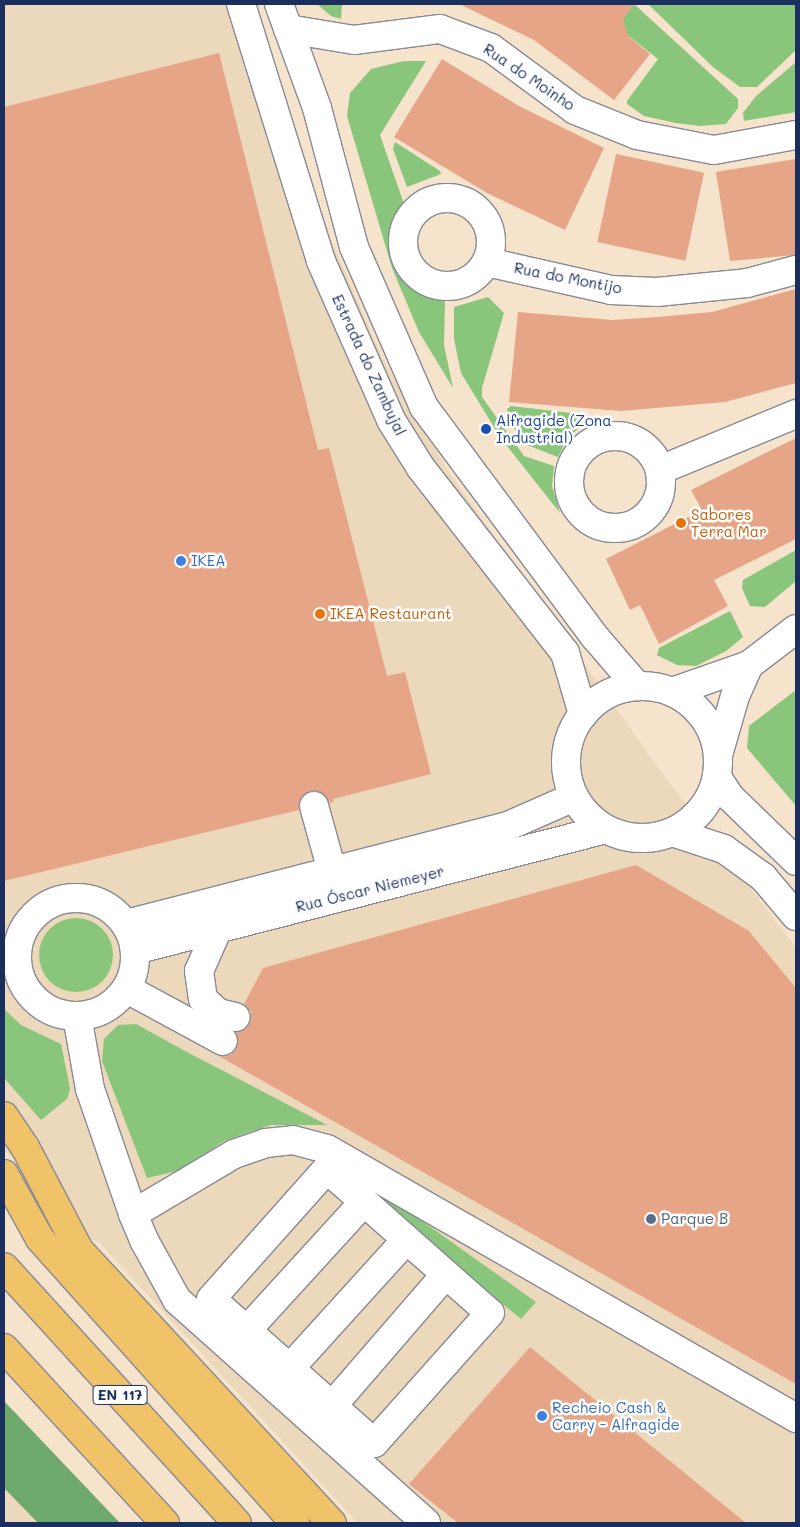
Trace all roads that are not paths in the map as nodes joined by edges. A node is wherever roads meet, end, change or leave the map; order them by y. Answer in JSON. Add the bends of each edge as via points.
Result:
{"nodes":[{"id":1,"x":241,"y":4,"type":"edge"},
{"id":2,"x":278,"y":4,"type":"edge"},
{"id":3,"x":288,"y":29,"type":"junction"},
{"id":4,"x":796,"y":135,"type":"edge"},
{"id":5,"x":488,"y":262,"type":"dead end"},
{"id":6,"x":796,"y":270,"type":"edge"},
{"id":7,"x":796,"y":414,"type":"edge"},
{"id":8,"x":660,"y":470,"type":"dead end"},
{"id":9,"x":796,"y":629,"type":"edge"},
{"id":10,"x":749,"y":665,"type":"junction"},
{"id":11,"x":636,"y":686,"type":"junction"},
{"id":12,"x":672,"y":692,"type":"junction"},
{"id":13,"x":583,"y":714,"type":"junction"},
{"id":14,"x":717,"y":766,"type":"junction"},
{"id":15,"x":574,"y":796,"type":"junction"},
{"id":16,"x":314,"y":806,"type":"dead end"},
{"id":17,"x":605,"y":828,"type":"junction"},
{"id":18,"x":672,"y":832,"type":"junction"},
{"id":19,"x":796,"y":861,"type":"edge"},
{"id":20,"x":332,"y":871,"type":"junction"},
{"id":21,"x":796,"y":916,"type":"edge"},
{"id":22,"x":126,"y":924,"type":"junction"},
{"id":23,"x":218,"y":928,"type":"junction"},
{"id":24,"x":10,"y":935,"type":"edge"},
{"id":25,"x":135,"y":950,"type":"junction"},
{"id":26,"x":127,"y":989,"type":"junction"},
{"id":27,"x":77,"y":1016,"type":"junction"},
{"id":28,"x":236,"y":1017,"type":"dead end"},
{"id":29,"x":223,"y":1041,"type":"dead end"},
{"id":30,"x":4,"y":1116,"type":"edge"},
{"id":31,"x":4,"y":1174,"type":"edge"},
{"id":32,"x":364,"y":1202,"type":"junction"},
{"id":33,"x":134,"y":1214,"type":"junction"},
{"id":34,"x":406,"y":1240,"type":"junction"},
{"id":35,"x":4,"y":1266,"type":"edge"},
{"id":36,"x":446,"y":1274,"type":"junction"},
{"id":37,"x":247,"y":1330,"type":"junction"},
{"id":38,"x":4,"y":1348,"type":"edge"},
{"id":39,"x":290,"y":1368,"type":"junction"},
{"id":40,"x":332,"y":1406,"type":"junction"},
{"id":41,"x":796,"y":1418,"type":"edge"},
{"id":42,"x":366,"y":1453,"type":"junction"},
{"id":43,"x":164,"y":1523,"type":"edge"},
{"id":44,"x":237,"y":1523,"type":"edge"},
{"id":45,"x":295,"y":1523,"type":"edge"},
{"id":46,"x":332,"y":1523,"type":"edge"},
{"id":47,"x":426,"y":1523,"type":"edge"}],
"edges":[{"from":1,"to":13,"type":"street","name":"Estrada do Zambujal","via":[[321,260],[391,420],[421,468],[565,654]]},
{"from":2,"to":3,"type":"street"},
{"from":3,"to":4,"type":"street","name":"Rua do Moinho","via":[[354,40],[440,29],[491,48],[575,110],[637,135],[714,150]]},
{"from":3,"to":11,"type":"street","via":[[316,108],[354,247],[424,407],[589,629]]},
{"from":5,"to":6,"type":"street","name":"Rua do Montijo","via":[[611,290],[657,292],[747,283]]},
{"from":7,"to":8,"type":"street"},
{"from":9,"to":10,"type":"street"},
{"from":10,"to":12,"type":"street"},
{"from":10,"to":14,"type":"street","via":[[735,696]]},
{"from":11,"to":12,"type":"street"},
{"from":11,"to":13,"type":"street","via":[[607,694]]},
{"from":12,"to":14,"type":"street","via":[[702,716],[712,733]]},
{"from":13,"to":15,"type":"street","via":[[571,733],[566,754],[566,776]]},
{"from":14,"to":18,"type":"street","via":[[708,800],[692,818]]},
{"from":14,"to":19,"type":"street","via":[[730,797]]},
{"from":15,"to":17,"type":"street","via":[[587,815]]},
{"from":15,"to":20,"type":"street","name":"Rua Óscar Niemeyer","via":[[508,826]]},
{"from":16,"to":20,"type":"street"},
{"from":17,"to":18,"type":"street","via":[[638,838]]},
{"from":17,"to":23,"type":"street","name":"Rua Óscar Niemeyer"},
{"from":18,"to":21,"type":"street","via":[[724,849],[763,877]]},
{"from":20,"to":22,"type":"street","name":"Rua Óscar Niemeyer"},
{"from":22,"to":24,"type":"street","via":[[99,902],[64,899],[48,905]]},
{"from":22,"to":25,"type":"street"},
{"from":23,"to":25,"type":"street","name":"Rua Óscar Niemeyer"},
{"from":23,"to":28,"type":"street","via":[[199,971],[203,999],[218,1013]]},
{"from":24,"to":27,"type":"street","via":[[21,980],[30,995],[43,1007]]},
{"from":25,"to":26,"type":"street","via":[[136,963]]},
{"from":26,"to":27,"type":"street","via":[[113,1004],[96,1013]]},
{"from":26,"to":29,"type":"street"},
{"from":27,"to":33,"type":"street","via":[[90,1089]]},
{"from":30,"to":46,"type":"highway","via":[[26,1147],[79,1250]]},
{"from":31,"to":45,"type":"highway","via":[[40,1239]]},
{"from":32,"to":34,"type":"street"},
{"from":32,"to":37,"type":"street"},
{"from":32,"to":37,"type":"street","via":[[327,1169],[211,1298]]},
{"from":33,"to":41,"type":"street","via":[[234,1154],[266,1143],[293,1140],[327,1149]]},
{"from":33,"to":42,"type":"street","via":[[144,1242],[177,1300]]},
{"from":34,"to":36,"type":"street"},
{"from":34,"to":39,"type":"street"},
{"from":35,"to":44,"type":"highway","number":"EN 117"},
{"from":36,"to":40,"type":"street"},
{"from":36,"to":42,"type":"street","via":[[490,1313]]},
{"from":37,"to":39,"type":"street"},
{"from":38,"to":43,"type":"highway"},
{"from":39,"to":40,"type":"street"},
{"from":40,"to":42,"type":"street"},
{"from":42,"to":47,"type":"street"}]}
